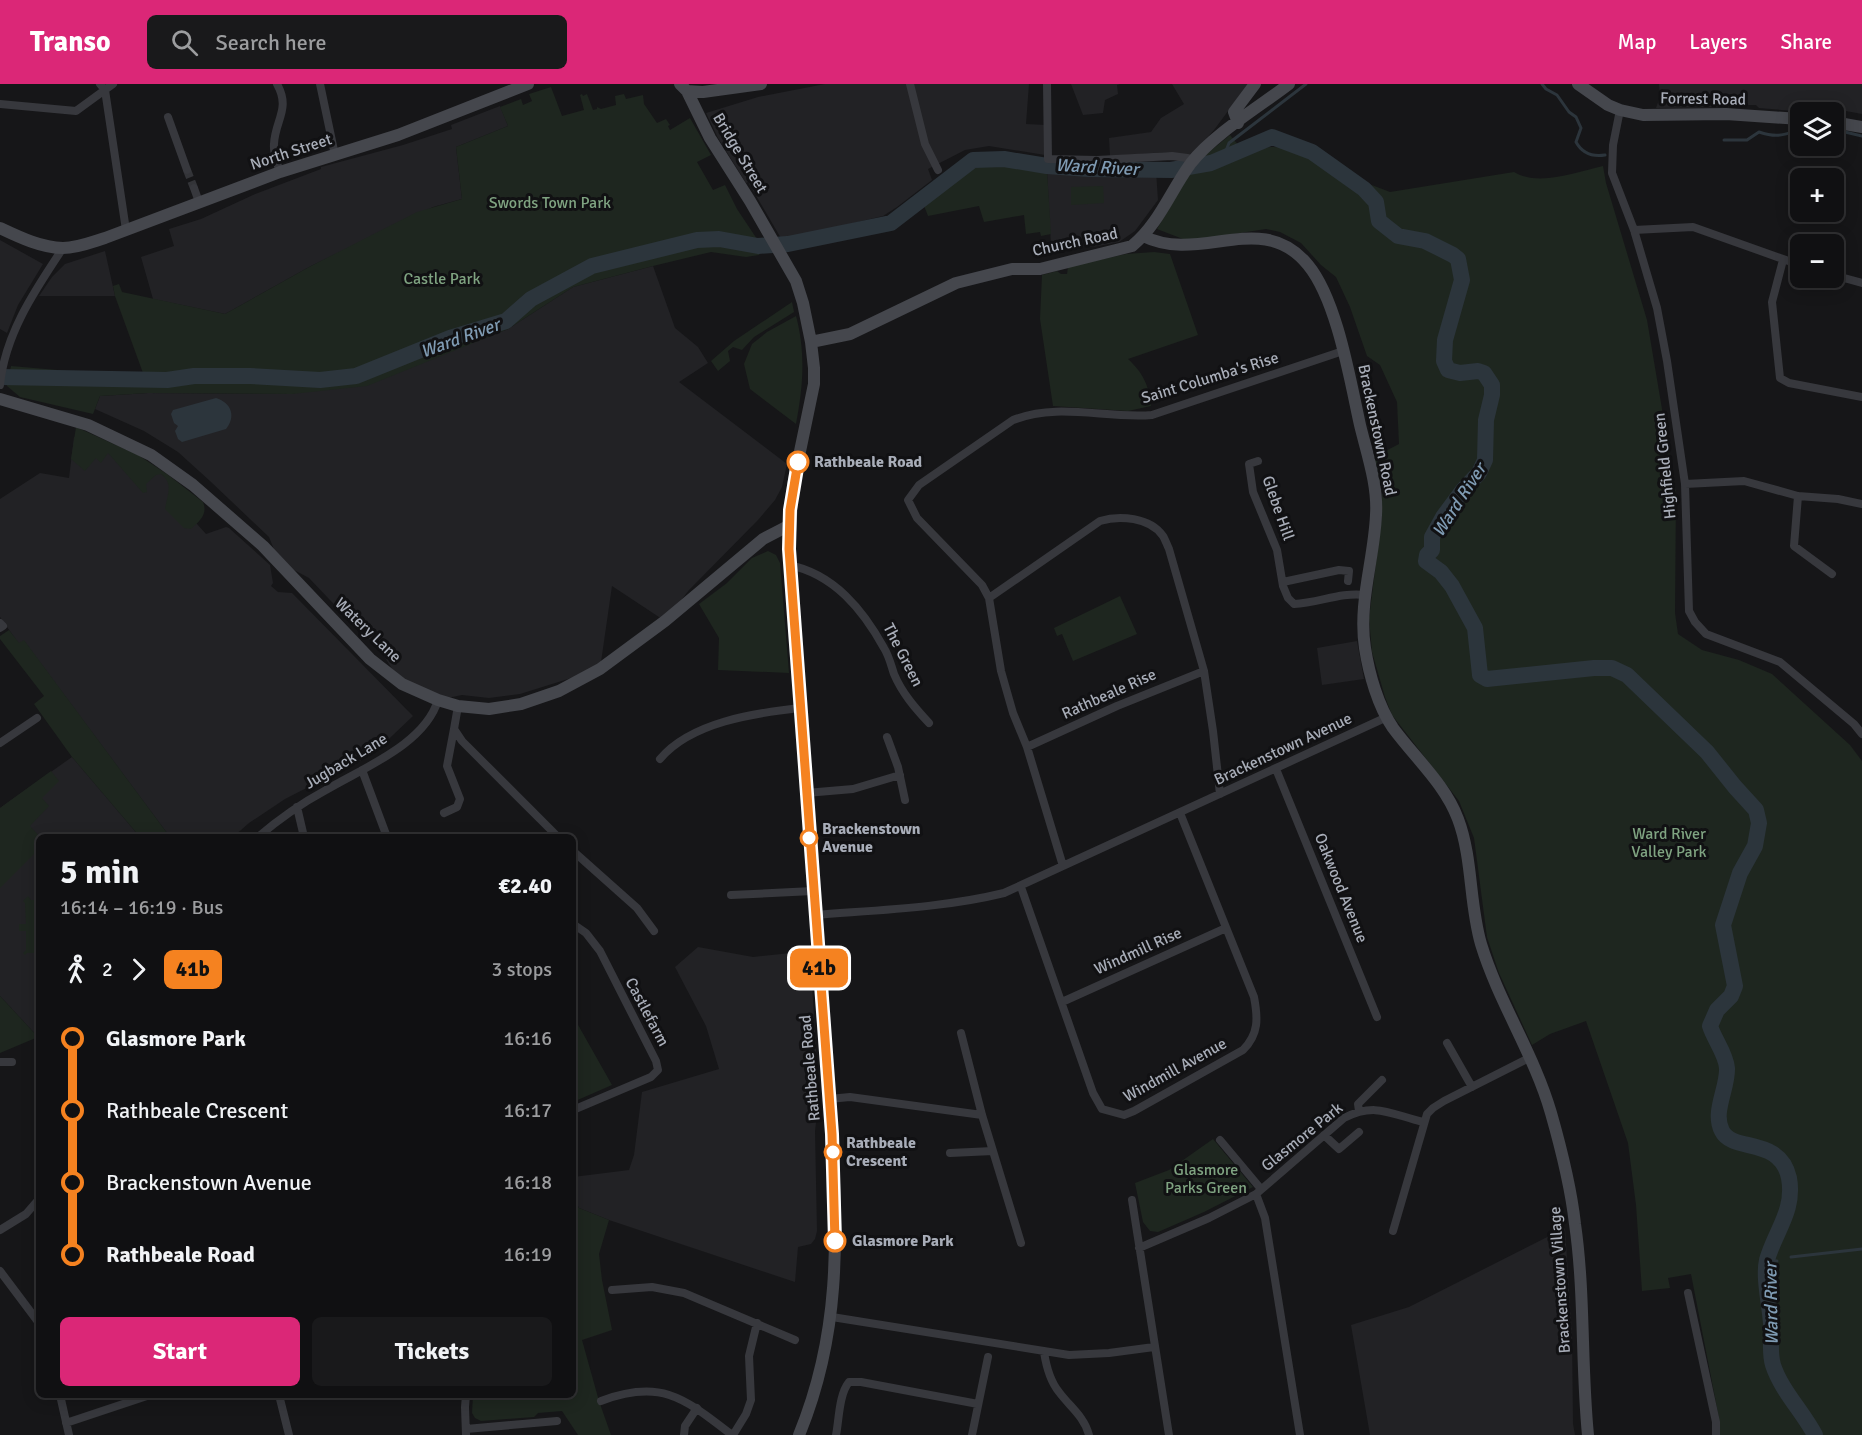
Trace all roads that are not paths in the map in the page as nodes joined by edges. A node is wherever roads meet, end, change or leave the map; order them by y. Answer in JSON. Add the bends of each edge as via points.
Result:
{"nodes":[{"id":1,"x":113,"y":84,"type":"edge"},
{"id":2,"x":277,"y":84,"type":"edge"},
{"id":3,"x":320,"y":84,"type":"edge"},
{"id":4,"x":528,"y":84,"type":"edge"},
{"id":5,"x":761,"y":84,"type":"edge"},
{"id":6,"x":910,"y":84,"type":"edge"},
{"id":7,"x":1047,"y":84,"type":"edge"},
{"id":8,"x":1255,"y":84,"type":"edge"},
{"id":9,"x":1289,"y":84,"type":"edge"},
{"id":10,"x":1578,"y":84,"type":"edge"},
{"id":11,"x":102,"y":87,"type":"edge"},
{"id":12,"x":683,"y":88,"type":"edge"},
{"id":13,"x":0,"y":104,"type":"edge"},
{"id":14,"x":1620,"y":110,"type":"junction"},
{"id":15,"x":168,"y":117,"type":"dead end"},
{"id":16,"x":1790,"y":118,"type":"edge"},
{"id":17,"x":1238,"y":123,"type":"junction"},
{"id":18,"x":1844,"y":124,"type":"edge"},
{"id":19,"x":1862,"y":127,"type":"edge"},
{"id":20,"x":335,"y":155,"type":"junction"},
{"id":21,"x":1194,"y":161,"type":"junction"},
{"id":22,"x":187,"y":170,"type":"tunnel mouth"},
{"id":23,"x":938,"y":170,"type":"dead end"},
{"id":24,"x":280,"y":172,"type":"junction"},
{"id":25,"x":194,"y":188,"type":"tunnel mouth"},
{"id":26,"x":199,"y":202,"type":"junction"},
{"id":27,"x":0,"y":228,"type":"edge"},
{"id":28,"x":126,"y":230,"type":"junction"},
{"id":29,"x":1634,"y":230,"type":"junction"},
{"id":30,"x":1143,"y":236,"type":"junction"},
{"id":31,"x":63,"y":248,"type":"junction"},
{"id":32,"x":1782,"y":260,"type":"junction"},
{"id":33,"x":1790,"y":262,"type":"edge"},
{"id":34,"x":1844,"y":278,"type":"edge"},
{"id":35,"x":1862,"y":283,"type":"edge"},
{"id":36,"x":803,"y":303,"type":"joint"},
{"id":37,"x":811,"y":342,"type":"junction"},
{"id":38,"x":1342,"y":351,"type":"junction"},
{"id":39,"x":0,"y":385,"type":"edge"},
{"id":40,"x":1862,"y":397,"type":"edge"},
{"id":41,"x":0,"y":399,"type":"edge"},
{"id":42,"x":1258,"y":461,"type":"dead end"},
{"id":43,"x":1684,"y":484,"type":"junction"},
{"id":44,"x":1798,"y":496,"type":"junction"},
{"id":45,"x":1862,"y":504,"type":"edge"},
{"id":46,"x":790,"y":525,"type":"junction"},
{"id":47,"x":789,"y":565,"type":"junction"},
{"id":48,"x":1832,"y":574,"type":"dead end"},
{"id":49,"x":1348,"y":581,"type":"dead end"},
{"id":50,"x":1283,"y":582,"type":"junction"},
{"id":51,"x":1365,"y":594,"type":"junction"},
{"id":52,"x":989,"y":598,"type":"junction"},
{"id":53,"x":0,"y":623,"type":"edge"},
{"id":54,"x":0,"y":628,"type":"edge"},
{"id":55,"x":1204,"y":671,"type":"junction"},
{"id":56,"x":438,"y":700,"type":"junction"},
{"id":57,"x":458,"y":706,"type":"junction"},
{"id":58,"x":800,"y":708,"type":"junction"},
{"id":59,"x":1387,"y":717,"type":"junction"},
{"id":60,"x":37,"y":718,"type":"dead end"},
{"id":61,"x":929,"y":723,"type":"dead end"},
{"id":62,"x":454,"y":729,"type":"junction"},
{"id":63,"x":1862,"y":734,"type":"edge"},
{"id":64,"x":887,"y":737,"type":"dead end"},
{"id":65,"x":0,"y":744,"type":"edge"},
{"id":66,"x":1027,"y":747,"type":"junction"},
{"id":67,"x":660,"y":759,"type":"dead end"},
{"id":68,"x":1276,"y":769,"type":"junction"},
{"id":69,"x":362,"y":770,"type":"junction"},
{"id":70,"x":900,"y":775,"type":"junction"},
{"id":71,"x":806,"y":793,"type":"junction"},
{"id":72,"x":1220,"y":794,"type":"junction"},
{"id":73,"x":905,"y":800,"type":"dead end"},
{"id":74,"x":297,"y":807,"type":"junction"},
{"id":75,"x":444,"y":813,"type":"dead end"},
{"id":76,"x":1180,"y":813,"type":"junction"},
{"id":77,"x":262,"y":834,"type":"edge"},
{"id":78,"x":303,"y":834,"type":"edge"},
{"id":79,"x":386,"y":834,"type":"edge"},
{"id":80,"x":555,"y":834,"type":"edge"},
{"id":81,"x":576,"y":854,"type":"edge"},
{"id":82,"x":1063,"y":866,"type":"junction"},
{"id":83,"x":1021,"y":886,"type":"junction"},
{"id":84,"x":813,"y":891,"type":"junction"},
{"id":85,"x":731,"y":895,"type":"dead end"},
{"id":86,"x":815,"y":915,"type":"junction"},
{"id":87,"x":576,"y":926,"type":"edge"},
{"id":88,"x":1226,"y":928,"type":"junction"},
{"id":89,"x":654,"y":931,"type":"dead end"},
{"id":90,"x":1062,"y":1002,"type":"junction"},
{"id":91,"x":1503,"y":1004,"type":"joint"},
{"id":92,"x":1377,"y":1017,"type":"dead end"},
{"id":93,"x":961,"y":1033,"type":"dead end"},
{"id":94,"x":1447,"y":1043,"type":"dead end"},
{"id":95,"x":1529,"y":1058,"type":"junction"},
{"id":96,"x":0,"y":1062,"type":"edge"},
{"id":97,"x":12,"y":1062,"type":"dead end"},
{"id":98,"x":1382,"y":1080,"type":"dead end"},
{"id":99,"x":1472,"y":1087,"type":"junction"},
{"id":100,"x":829,"y":1099,"type":"junction"},
{"id":101,"x":576,"y":1109,"type":"edge"},
{"id":102,"x":1359,"y":1111,"type":"junction"},
{"id":103,"x":982,"y":1115,"type":"junction"},
{"id":104,"x":1423,"y":1122,"type":"junction"},
{"id":105,"x":1359,"y":1132,"type":"dead end"},
{"id":106,"x":1324,"y":1135,"type":"junction"},
{"id":107,"x":1220,"y":1140,"type":"dead end"},
{"id":108,"x":993,"y":1151,"type":"junction"},
{"id":109,"x":950,"y":1153,"type":"dead end"},
{"id":110,"x":1259,"y":1192,"type":"junction"},
{"id":111,"x":1132,"y":1200,"type":"dead end"},
{"id":112,"x":36,"y":1202,"type":"edge"},
{"id":113,"x":0,"y":1230,"type":"edge"},
{"id":114,"x":1393,"y":1231,"type":"dead end"},
{"id":115,"x":1021,"y":1243,"type":"dead end"},
{"id":116,"x":1139,"y":1248,"type":"junction"},
{"id":117,"x":0,"y":1271,"type":"edge"},
{"id":118,"x":612,"y":1290,"type":"dead end"},
{"id":119,"x":1688,"y":1293,"type":"dead end"},
{"id":120,"x":832,"y":1317,"type":"junction"},
{"id":121,"x":36,"y":1319,"type":"edge"},
{"id":122,"x":757,"y":1323,"type":"junction"},
{"id":123,"x":795,"y":1340,"type":"dead end"},
{"id":124,"x":1154,"y":1347,"type":"junction"},
{"id":125,"x":1044,"y":1352,"type":"junction"},
{"id":126,"x":988,"y":1357,"type":"dead end"},
{"id":127,"x":61,"y":1398,"type":"edge"},
{"id":128,"x":141,"y":1398,"type":"edge"},
{"id":129,"x":280,"y":1398,"type":"edge"},
{"id":130,"x":466,"y":1398,"type":"edge"},
{"id":131,"x":601,"y":1401,"type":"dead end"},
{"id":132,"x":978,"y":1404,"type":"junction"},
{"id":133,"x":697,"y":1408,"type":"junction"},
{"id":134,"x":557,"y":1420,"type":"dead end"},
{"id":135,"x":66,"y":1423,"type":"junction"},
{"id":136,"x":466,"y":1432,"type":"edge"},
{"id":137,"x":69,"y":1435,"type":"edge"},
{"id":138,"x":289,"y":1435,"type":"edge"},
{"id":139,"x":684,"y":1435,"type":"edge"},
{"id":140,"x":733,"y":1435,"type":"edge"},
{"id":141,"x":799,"y":1435,"type":"edge"},
{"id":142,"x":836,"y":1435,"type":"edge"},
{"id":143,"x":972,"y":1435,"type":"edge"},
{"id":144,"x":1089,"y":1435,"type":"edge"},
{"id":145,"x":1169,"y":1435,"type":"edge"},
{"id":146,"x":1300,"y":1435,"type":"edge"},
{"id":147,"x":1588,"y":1435,"type":"edge"},
{"id":148,"x":1716,"y":1435,"type":"edge"}],
"edges":[{"from":1,"to":11,"type":"street"},
{"from":2,"to":24,"type":"street","via":[[284,107],[273,141]]},
{"from":3,"to":20,"type":"street"},
{"from":4,"to":20,"type":"street","name":"North Street"},
{"from":5,"to":12,"type":"street","via":[[703,92]]},
{"from":6,"to":23,"type":"street","via":[[925,144]]},
{"from":7,"to":21,"type":"street","via":[[1048,159],[1172,156]]},
{"from":8,"to":17,"type":"street","via":[[1234,112]]},
{"from":9,"to":17,"type":"street","name":"Church Road"},
{"from":10,"to":14,"type":"street","name":"Forrest Road"},
{"from":11,"to":13,"type":"street","via":[[76,111]]},
{"from":11,"to":28,"type":"street"},
{"from":12,"to":36,"type":"street","name":"Bridge Street","via":[[796,281]]},
{"from":14,"to":16,"type":"street","name":"Forrest Road","via":[[1643,115]]},
{"from":14,"to":29,"type":"street","name":"Highfield Green","via":[[1612,173]]},
{"from":15,"to":22,"type":"street"},
{"from":17,"to":21,"type":"street","name":"Church Road"},
{"from":18,"to":19,"type":"street"},
{"from":20,"to":24,"type":"street","name":"North Street"},
{"from":21,"to":30,"type":"street","name":"Church Road"},
{"from":24,"to":26,"type":"street","name":"North Street"},
{"from":25,"to":26,"type":"street"},
{"from":26,"to":28,"type":"street","name":"North Street"},
{"from":27,"to":31,"type":"street","via":[[31,241]]},
{"from":28,"to":31,"type":"street","name":"North Street"},
{"from":29,"to":32,"type":"street","via":[[1693,227]]},
{"from":29,"to":43,"type":"street","name":"Highfield Green","via":[[1657,308]]},
{"from":30,"to":37,"type":"street","name":"Church Road","via":[[1125,249],[956,283],[860,330]]},
{"from":30,"to":38,"type":"street","name":"Brackenstown Road","via":[[1157,243],[1184,246],[1264,237],[1291,249],[1319,280]]},
{"from":31,"to":39,"type":"street","via":[[23,313],[2,366]]},
{"from":32,"to":33,"type":"street"},
{"from":32,"to":40,"type":"street","via":[[1772,302],[1780,378]]},
{"from":34,"to":35,"type":"street"},
{"from":36,"to":37,"type":"street","name":"Rathbeale Road"},
{"from":37,"to":46,"type":"street","name":"Rathbeale Road","via":[[814,384],[793,485]]},
{"from":38,"to":51,"type":"street","name":"Brackenstown Road","via":[[1376,500]]},
{"from":38,"to":52,"type":"street","name":"Saint Columba's Rise","via":[[1152,415],[1053,410],[1028,414],[1013,420],[919,485],[908,500],[917,518],[982,585]]},
{"from":41,"to":56,"type":"street","name":"Watery Lane","via":[[88,425],[167,466],[263,546],[369,658],[402,684]]},
{"from":42,"to":50,"type":"street","name":"Glebe Hill","via":[[1249,464],[1253,492],[1277,550]]},
{"from":43,"to":44,"type":"street","via":[[1744,481]]},
{"from":43,"to":63,"type":"street","name":"Highfield Green","via":[[1689,611],[1695,622],[1706,634],[1780,662]]},
{"from":44,"to":45,"type":"street"},
{"from":44,"to":48,"type":"street","via":[[1794,546]]},
{"from":46,"to":47,"type":"street","name":"Rathbeale Road"},
{"from":46,"to":57,"type":"street","name":"Watery Lane","via":[[763,539],[665,621],[600,669],[559,691],[521,704],[489,709]]},
{"from":47,"to":58,"type":"street","name":"Rathbeale Road"},
{"from":47,"to":61,"type":"street","name":"The Green","via":[[835,584],[854,604],[886,650],[904,693]]},
{"from":49,"to":50,"type":"street","via":[[1349,571],[1339,570]]},
{"from":50,"to":51,"type":"street","name":"Glebe Hill","via":[[1294,604],[1348,593]]},
{"from":51,"to":59,"type":"street","name":"Brackenstown Road","via":[[1365,648]]},
{"from":52,"to":55,"type":"street","via":[[1100,521],[1140,521],[1153,526],[1169,549]]},
{"from":52,"to":66,"type":"street","name":"Saint Columba's Rise","via":[[1001,671]]},
{"from":53,"to":54,"type":"street"},
{"from":55,"to":66,"type":"street","name":"Rathbeale Rise"},
{"from":55,"to":72,"type":"street"},
{"from":56,"to":57,"type":"street","name":"Watery Lane"},
{"from":56,"to":69,"type":"street","name":"Jugback Lane","via":[[418,733]]},
{"from":57,"to":62,"type":"street"},
{"from":58,"to":67,"type":"street","via":[[757,712],[696,733]]},
{"from":58,"to":71,"type":"street","name":"Rathbeale Road"},
{"from":59,"to":68,"type":"street","name":"Brackenstown Avenue"},
{"from":59,"to":91,"type":"street","name":"Brackenstown Road","via":[[1441,787],[1458,817],[1465,839],[1479,938]]},
{"from":60,"to":65,"type":"street"},
{"from":62,"to":75,"type":"street","via":[[447,766],[460,799],[457,807]]},
{"from":62,"to":80,"type":"street"},
{"from":64,"to":70,"type":"street"},
{"from":66,"to":82,"type":"street","name":"Saint Columba's Rise"},
{"from":68,"to":72,"type":"street","name":"Brackenstown Avenue"},
{"from":68,"to":92,"type":"street","name":"Oakwood Avenue"},
{"from":69,"to":74,"type":"street","name":"Jugback Lane"},
{"from":69,"to":79,"type":"street"},
{"from":70,"to":71,"type":"street","via":[[853,789]]},
{"from":70,"to":73,"type":"street"},
{"from":71,"to":84,"type":"street","name":"Rathbeale Road"},
{"from":72,"to":76,"type":"street","name":"Brackenstown Avenue"},
{"from":74,"to":77,"type":"street","name":"Jugback Lane"},
{"from":74,"to":78,"type":"street"},
{"from":76,"to":82,"type":"street","name":"Brackenstown Avenue"},
{"from":76,"to":88,"type":"street","name":"Windmill Avenue"},
{"from":81,"to":89,"type":"street","via":[[637,908]]},
{"from":82,"to":83,"type":"street","name":"Brackenstown Avenue"},
{"from":83,"to":86,"type":"street","name":"Brackenstown Avenue","via":[[986,897]]},
{"from":83,"to":90,"type":"street","name":"Windmill Avenue"},
{"from":84,"to":85,"type":"street"},
{"from":84,"to":86,"type":"street","name":"Rathbeale Road"},
{"from":86,"to":100,"type":"street","name":"Rathbeale Road"},
{"from":87,"to":101,"type":"street","name":"Castlefarm","via":[[600,951],[658,1070],[651,1077]]},
{"from":88,"to":90,"type":"street","name":"Windmill Rise"},
{"from":88,"to":90,"type":"street","name":"Windmill Avenue","via":[[1254,997],[1258,1016],[1252,1041],[1243,1050],[1134,1111],[1124,1115],[1102,1109]]},
{"from":91,"to":95,"type":"street","name":"Brackenstown Village"},
{"from":93,"to":103,"type":"street"},
{"from":94,"to":99,"type":"street"},
{"from":95,"to":99,"type":"street"},
{"from":95,"to":147,"type":"street","name":"Brackenstown Village","via":[[1551,1114],[1575,1222]]},
{"from":96,"to":97,"type":"street"},
{"from":98,"to":102,"type":"street","name":"Glasmore Park","via":[[1358,1104]]},
{"from":99,"to":104,"type":"street","via":[[1432,1108]]},
{"from":100,"to":103,"type":"street","via":[[850,1098]]},
{"from":100,"to":120,"type":"street","name":"Rathbeale Road","via":[[834,1200]]},
{"from":102,"to":104,"type":"street","via":[[1377,1109]]},
{"from":102,"to":106,"type":"street","name":"Glasmore Park"},
{"from":103,"to":108,"type":"street"},
{"from":104,"to":114,"type":"street"},
{"from":105,"to":106,"type":"street","via":[[1339,1149]]},
{"from":106,"to":110,"type":"street","name":"Glasmore Park"},
{"from":107,"to":110,"type":"street","name":"Glasmore Park"},
{"from":108,"to":109,"type":"street"},
{"from":108,"to":115,"type":"street"},
{"from":110,"to":116,"type":"street","name":"Glasmore Park"},
{"from":110,"to":146,"type":"street","name":"Glasmore Park"},
{"from":111,"to":116,"type":"street"},
{"from":112,"to":113,"type":"street","via":[[26,1214]]},
{"from":116,"to":124,"type":"street"},
{"from":117,"to":121,"type":"street"},
{"from":118,"to":122,"type":"street","via":[[652,1287],[684,1293]]},
{"from":119,"to":148,"type":"street"},
{"from":120,"to":125,"type":"street"},
{"from":120,"to":141,"type":"street","name":"Rathbeale Road","via":[[818,1382]]},
{"from":122,"to":123,"type":"street"},
{"from":122,"to":140,"type":"street","via":[[749,1356],[751,1400]]},
{"from":124,"to":125,"type":"street","via":[[1069,1355]]},
{"from":124,"to":145,"type":"street"},
{"from":125,"to":144,"type":"street","via":[[1058,1391],[1087,1426]]},
{"from":126,"to":132,"type":"street"},
{"from":127,"to":135,"type":"street"},
{"from":128,"to":135,"type":"street"},
{"from":129,"to":138,"type":"street"},
{"from":130,"to":136,"type":"street"},
{"from":131,"to":133,"type":"street","via":[[626,1393],[657,1391]]},
{"from":132,"to":142,"type":"street","via":[[849,1382]]},
{"from":132,"to":143,"type":"street"},
{"from":133,"to":139,"type":"street"},
{"from":133,"to":140,"type":"street"},
{"from":134,"to":136,"type":"street"},
{"from":135,"to":137,"type":"street"}]}
